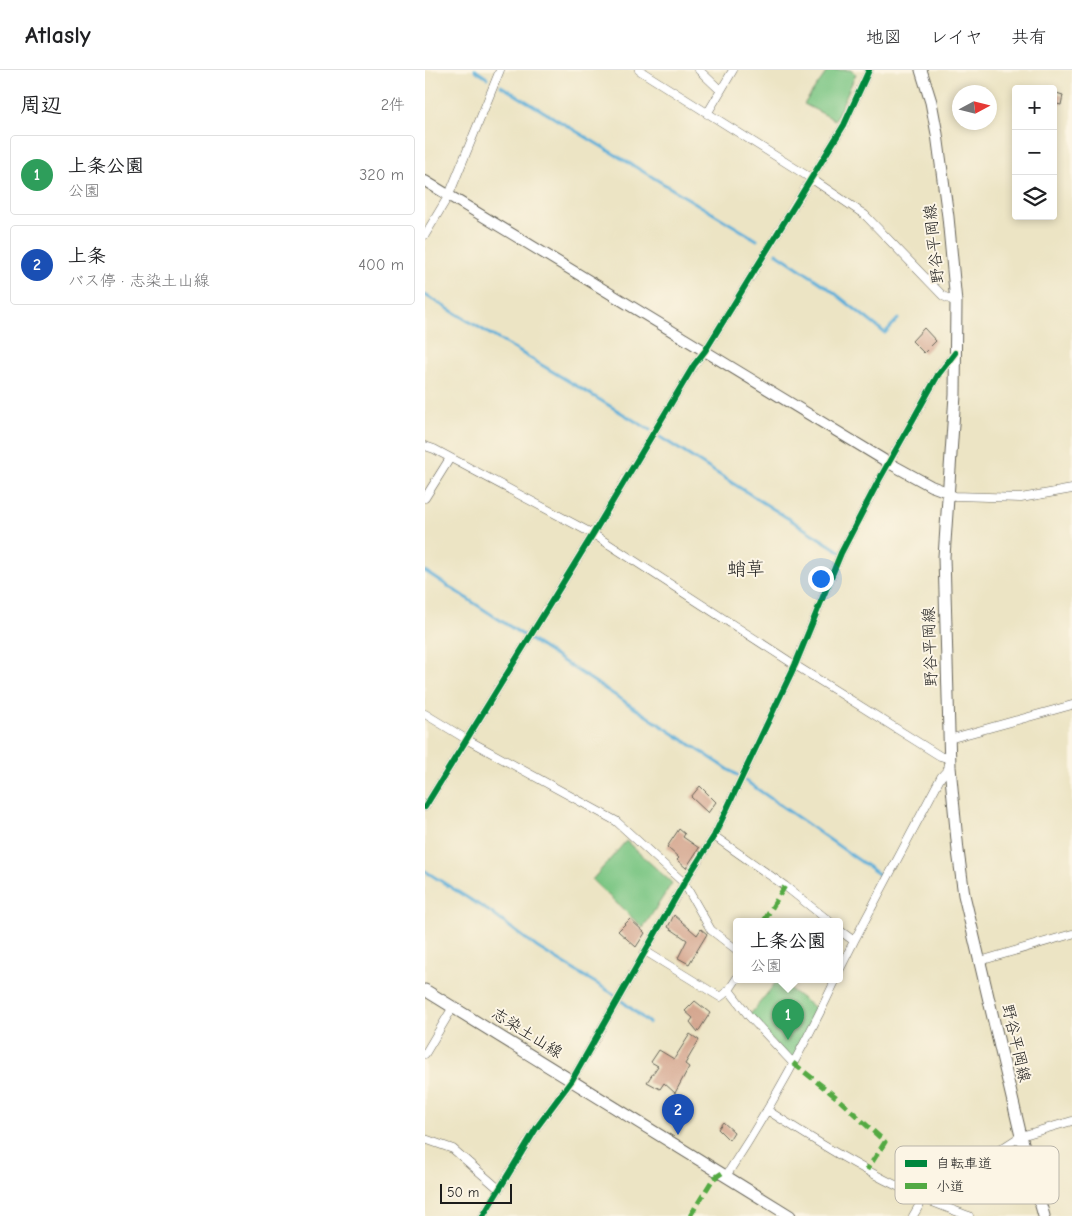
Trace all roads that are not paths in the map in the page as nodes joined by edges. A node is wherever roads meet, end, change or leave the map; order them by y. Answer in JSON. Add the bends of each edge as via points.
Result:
{"nodes":[{"id":1,"x":500,"y":70,"type":"edge"},
{"id":2,"x":639,"y":70,"type":"edge"},
{"id":3,"x":699,"y":70,"type":"edge"},
{"id":4,"x":733,"y":70,"type":"edge"},
{"id":5,"x":869,"y":70,"type":"edge"},
{"id":6,"x":921,"y":70,"type":"edge"},
{"id":7,"x":720,"y":90,"type":"junction"},
{"id":8,"x":707,"y":114,"type":"junction"},
{"id":9,"x":812,"y":179,"type":"junction"},
{"id":10,"x":425,"y":181,"type":"edge"},
{"id":11,"x":449,"y":195,"type":"junction"},
{"id":12,"x":425,"y":235,"type":"edge"},
{"id":13,"x":956,"y":302,"type":"junction"},
{"id":14,"x":705,"y":351,"type":"junction"},
{"id":15,"x":955,"y":353,"type":"junction"},
{"id":16,"x":425,"y":446,"type":"edge"},
{"id":17,"x":450,"y":458,"type":"junction"},
{"id":18,"x":889,"y":463,"type":"junction"},
{"id":19,"x":1072,"y":489,"type":"edge"},
{"id":20,"x":947,"y":492,"type":"junction"},
{"id":21,"x":425,"y":498,"type":"edge"},
{"id":22,"x":593,"y":534,"type":"junction"},
{"id":23,"x":795,"y":665,"type":"junction"},
{"id":24,"x":1072,"y":705,"type":"edge"},
{"id":25,"x":425,"y":714,"type":"edge"},
{"id":26,"x":466,"y":739,"type":"junction"},
{"id":27,"x":949,"y":739,"type":"junction"},
{"id":28,"x":950,"y":763,"type":"junction"},
{"id":29,"x":425,"y":806,"type":"edge"},
{"id":30,"x":713,"y":836,"type":"junction"},
{"id":31,"x":684,"y":883,"type":"junction"},
{"id":32,"x":825,"y":918,"type":"edge"},
{"id":33,"x":843,"y":933,"type":"edge"},
{"id":34,"x":1072,"y":934,"type":"edge"},
{"id":35,"x":854,"y":941,"type":"junction"},
{"id":36,"x":733,"y":947,"type":"edge"},
{"id":37,"x":645,"y":951,"type":"junction"},
{"id":38,"x":980,"y":961,"type":"junction"},
{"id":39,"x":843,"y":964,"type":"edge"},
{"id":40,"x":734,"y":983,"type":"edge"},
{"id":41,"x":834,"y":983,"type":"edge"},
{"id":42,"x":425,"y":990,"type":"edge"},
{"id":43,"x":729,"y":990,"type":"junction"},
{"id":44,"x":453,"y":1007,"type":"junction"},
{"id":45,"x":425,"y":1054,"type":"edge"},
{"id":46,"x":793,"y":1063,"type":"junction"},
{"id":47,"x":572,"y":1080,"type":"junction"},
{"id":48,"x":767,"y":1110,"type":"junction"},
{"id":49,"x":1072,"y":1121,"type":"edge"},
{"id":50,"x":1021,"y":1136,"type":"junction"},
{"id":51,"x":425,"y":1139,"type":"edge"},
{"id":52,"x":1005,"y":1146,"type":"edge"},
{"id":53,"x":1024,"y":1146,"type":"edge"},
{"id":54,"x":725,"y":1176,"type":"junction"},
{"id":55,"x":895,"y":1185,"type":"edge"},
{"id":56,"x":499,"y":1189,"type":"junction"},
{"id":57,"x":920,"y":1204,"type":"edge"},
{"id":58,"x":937,"y":1204,"type":"edge"},
{"id":59,"x":483,"y":1216,"type":"edge"},
{"id":60,"x":790,"y":1216,"type":"edge"},
{"id":61,"x":913,"y":1216,"type":"edge"},
{"id":62,"x":969,"y":1216,"type":"edge"}],
"edges":[{"from":1,"to":11,"type":"street"},
{"from":2,"to":8,"type":"street"},
{"from":3,"to":7,"type":"street"},
{"from":4,"to":7,"type":"street"},
{"from":5,"to":9,"type":"street","via":[[844,125]]},
{"from":6,"to":13,"type":"main road","name":"野谷平岡線","via":[[937,134]]},
{"from":7,"to":8,"type":"street"},
{"from":8,"to":9,"type":"street"},
{"from":9,"to":13,"type":"street","via":[[865,215],[943,296]]},
{"from":9,"to":14,"type":"street"},
{"from":10,"to":11,"type":"street"},
{"from":11,"to":12,"type":"street"},
{"from":11,"to":14,"type":"street"},
{"from":13,"to":15,"type":"main road","name":"野谷平岡線"},
{"from":14,"to":18,"type":"street"},
{"from":14,"to":22,"type":"street"},
{"from":15,"to":18,"type":"street","via":[[938,375]]},
{"from":15,"to":20,"type":"main road","name":"野谷平岡線"},
{"from":16,"to":17,"type":"street"},
{"from":17,"to":21,"type":"street"},
{"from":17,"to":22,"type":"street"},
{"from":18,"to":20,"type":"street"},
{"from":18,"to":23,"type":"street","via":[[841,553]]},
{"from":19,"to":20,"type":"street","via":[[1021,498],[955,496]]},
{"from":20,"to":27,"type":"main road","name":"野谷平岡線","via":[[944,557]]},
{"from":22,"to":23,"type":"street"},
{"from":22,"to":26,"type":"street"},
{"from":23,"to":28,"type":"street"},
{"from":23,"to":30,"type":"street"},
{"from":24,"to":27,"type":"street"},
{"from":25,"to":26,"type":"street"},
{"from":26,"to":29,"type":"street"},
{"from":26,"to":31,"type":"street","via":[[615,822]]},
{"from":27,"to":28,"type":"main road","name":"野谷平岡線"},
{"from":28,"to":35,"type":"street"},
{"from":28,"to":38,"type":"main road","name":"野谷平岡線","via":[[957,851]]},
{"from":30,"to":31,"type":"street"},
{"from":30,"to":32,"type":"street"},
{"from":31,"to":36,"type":"street","via":[[711,930]]},
{"from":31,"to":37,"type":"street"},
{"from":33,"to":35,"type":"street"},
{"from":34,"to":38,"type":"street"},
{"from":35,"to":39,"type":"street"},
{"from":37,"to":43,"type":"street","via":[[720,997]]},
{"from":37,"to":47,"type":"street"},
{"from":38,"to":50,"type":"main road","name":"野谷平岡線"},
{"from":40,"to":43,"type":"street"},
{"from":41,"to":46,"type":"street"},
{"from":42,"to":44,"type":"main road","name":"志染土山線"},
{"from":43,"to":46,"type":"street"},
{"from":44,"to":45,"type":"street"},
{"from":44,"to":47,"type":"main road","name":"志染土山線"},
{"from":46,"to":48,"type":"street"},
{"from":47,"to":54,"type":"main road","name":"志染土山線"},
{"from":47,"to":56,"type":"street","via":[[537,1127]]},
{"from":48,"to":54,"type":"street"},
{"from":48,"to":55,"type":"street"},
{"from":49,"to":50,"type":"street"},
{"from":50,"to":52,"type":"street"},
{"from":50,"to":53,"type":"main road","name":"野谷平岡線"},
{"from":51,"to":56,"type":"street","via":[[453,1149]]},
{"from":54,"to":60,"type":"main road","name":"志染土山線"},
{"from":56,"to":59,"type":"street"},
{"from":57,"to":61,"type":"street"},
{"from":58,"to":62,"type":"street"}]}
